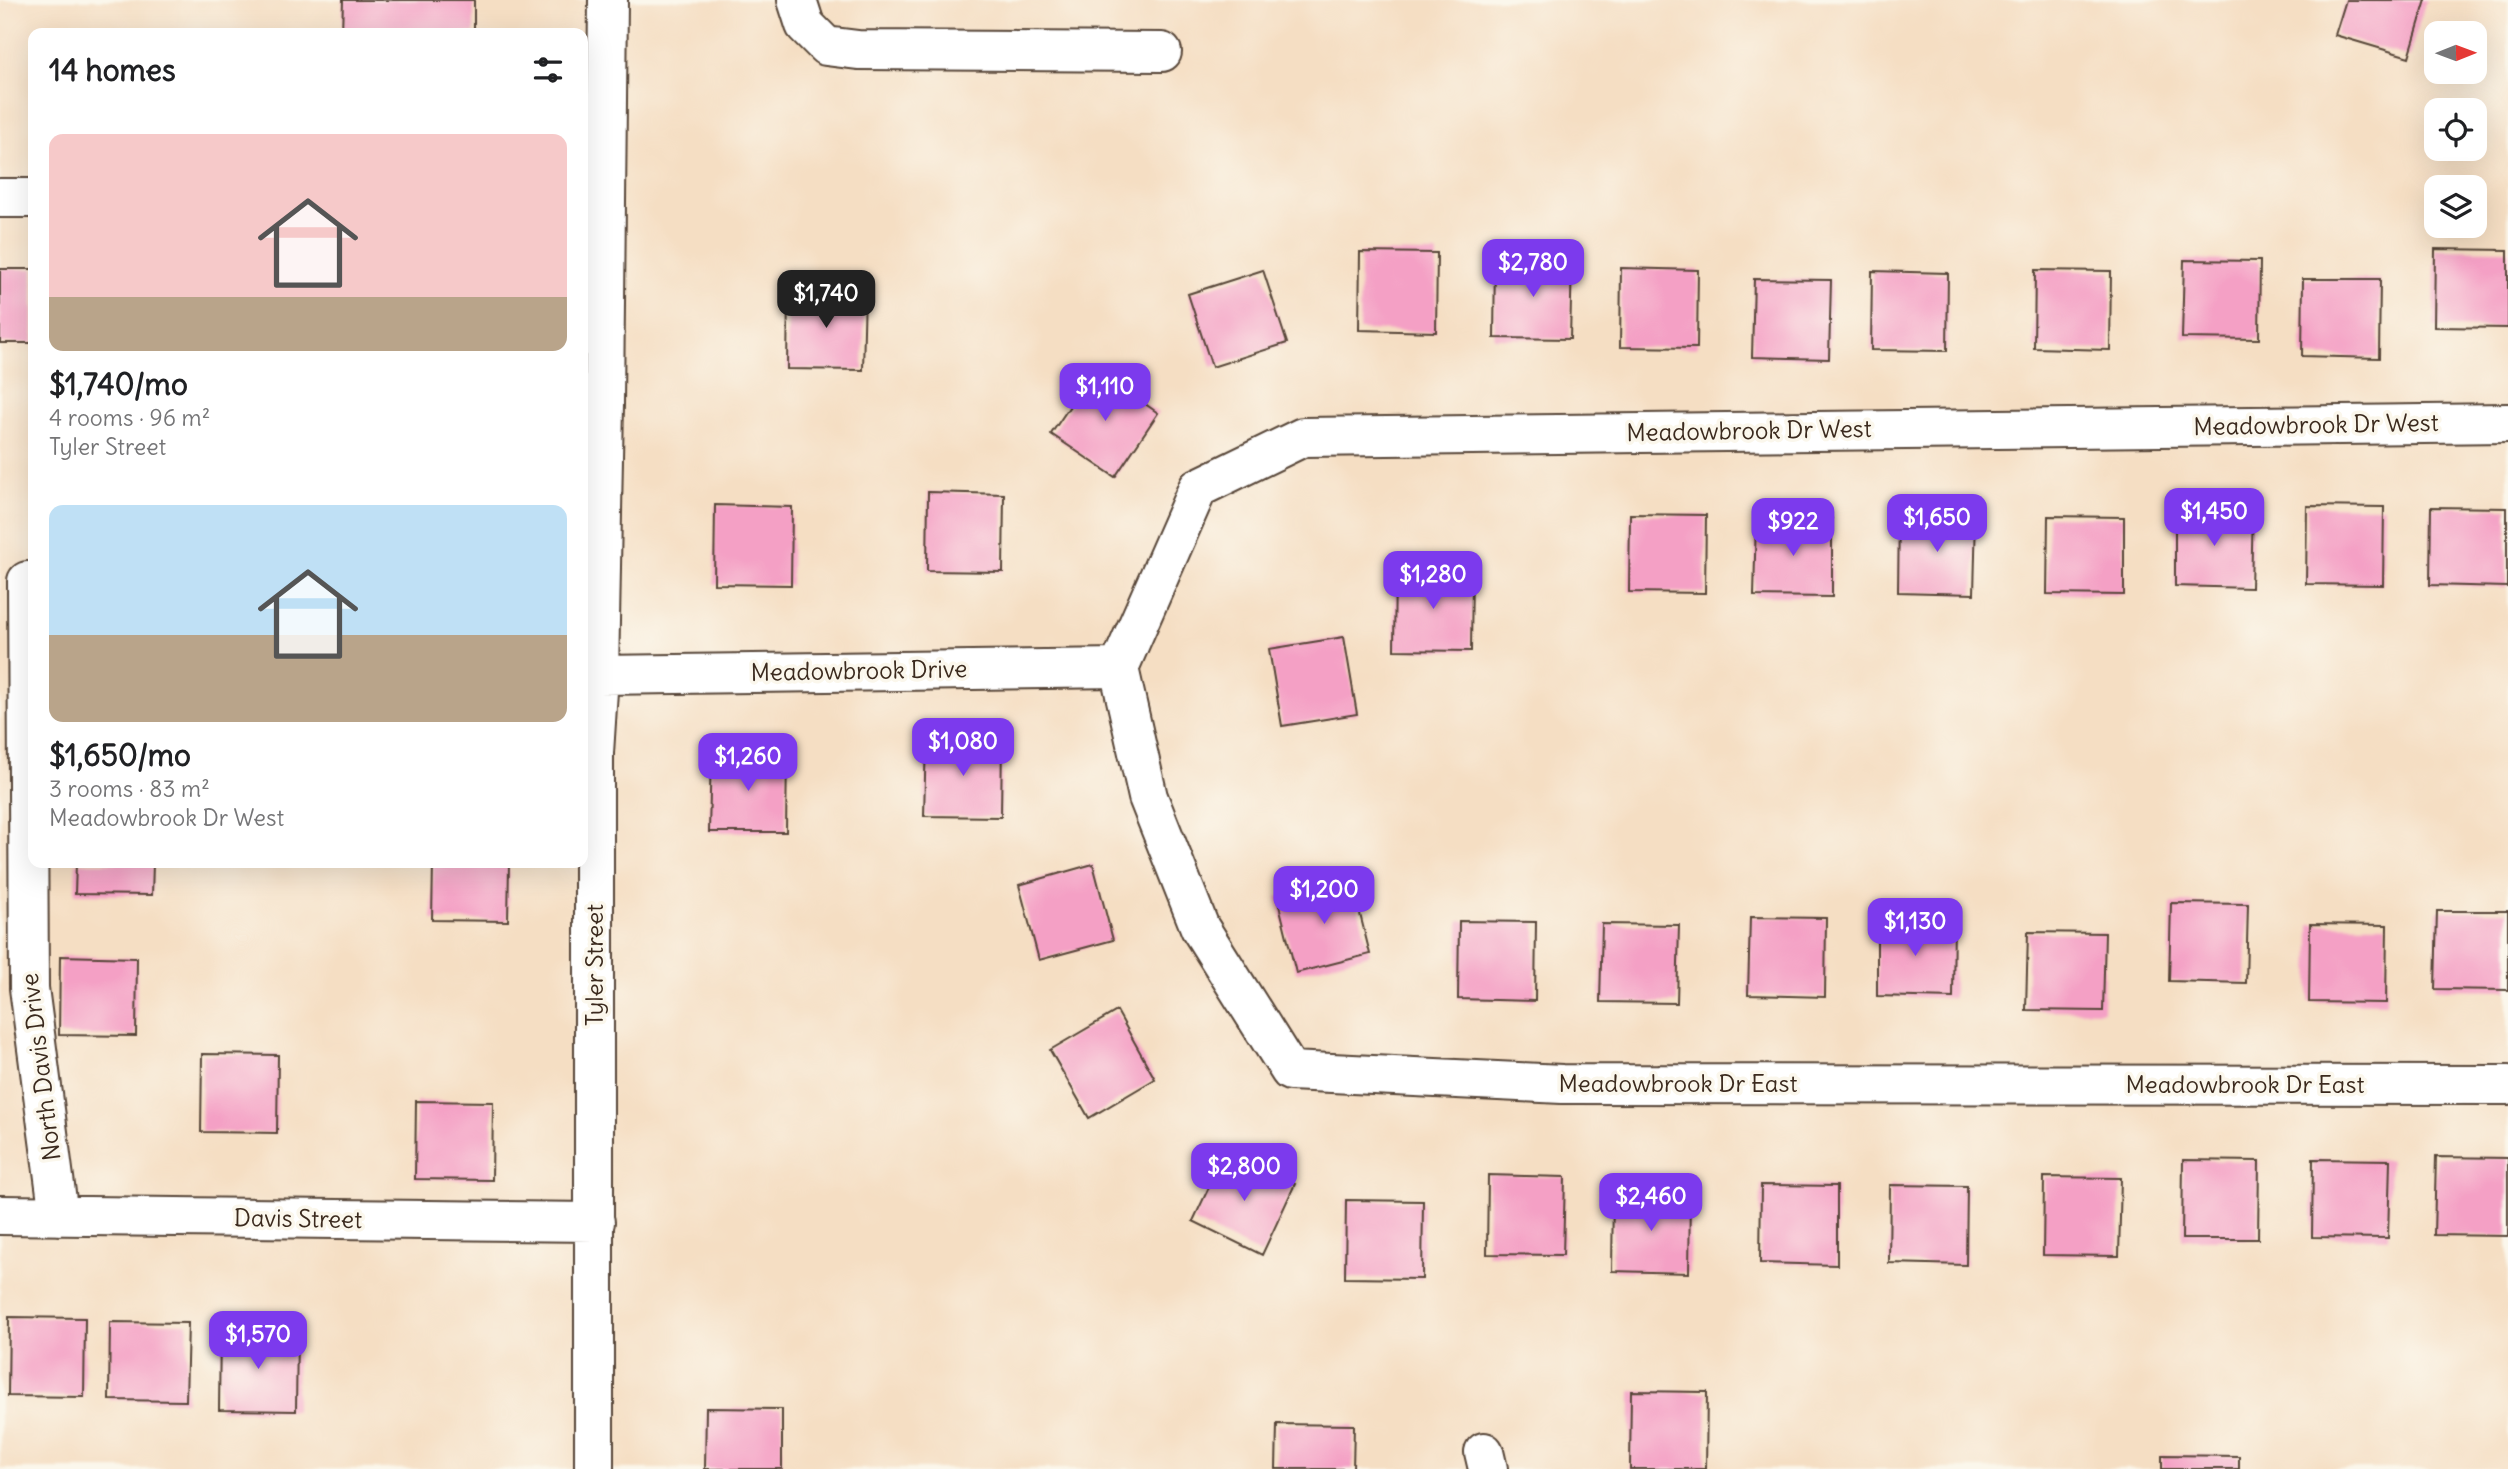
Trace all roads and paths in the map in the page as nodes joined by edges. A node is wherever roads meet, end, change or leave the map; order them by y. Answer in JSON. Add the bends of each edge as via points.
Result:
{"nodes":[{"id":1,"x":608,"y":0,"type":"edge"},
{"id":2,"x":797,"y":0,"type":"edge"},
{"id":3,"x":1163,"y":52,"type":"dead end"},
{"id":4,"x":595,"y":190,"type":"edge"},
{"id":5,"x":0,"y":198,"type":"edge"},
{"id":6,"x":28,"y":198,"type":"edge"},
{"id":7,"x":2508,"y":423,"type":"edge"},
{"id":8,"x":27,"y":581,"type":"dead end"},
{"id":9,"x":1119,"y":668,"type":"junction"},
{"id":10,"x":599,"y":675,"type":"junction"},
{"id":11,"x":588,"y":753,"type":"edge"},
{"id":12,"x":28,"y":784,"type":"edge"},
{"id":13,"x":28,"y":868,"type":"edge"},
{"id":14,"x":2508,"y":1085,"type":"edge"},
{"id":15,"x":0,"y":1215,"type":"edge"},
{"id":16,"x":59,"y":1216,"type":"junction"},
{"id":17,"x":595,"y":1222,"type":"junction"},
{"id":18,"x":594,"y":1469,"type":"edge"}],
"edges":[{"from":1,"to":4,"type":"street","name":"Tyler Street"},
{"from":2,"to":3,"type":"street","via":[[805,25],[826,46]]},
{"from":4,"to":10,"type":"street","name":"Tyler Street"},
{"from":5,"to":6,"type":"street"},
{"from":7,"to":9,"type":"street","name":"Meadowbrook Dr West","via":[[1303,437],[1198,488]]},
{"from":8,"to":12,"type":"street","name":"North Davis Drive"},
{"from":9,"to":10,"type":"street","name":"Meadowbrook Drive"},
{"from":9,"to":14,"type":"street","name":"Meadowbrook Dr East","via":[[1148,797],[1200,928],[1290,1071],[1562,1084]]},
{"from":10,"to":11,"type":"street","name":"Tyler Street"},
{"from":11,"to":17,"type":"street","name":"Tyler Street"},
{"from":13,"to":16,"type":"street","name":"North Davis Drive","via":[[29,988]]},
{"from":15,"to":16,"type":"street","name":"Davis Street"},
{"from":16,"to":17,"type":"street","name":"Davis Street"},
{"from":17,"to":18,"type":"street","name":"Tyler Street"}]}
